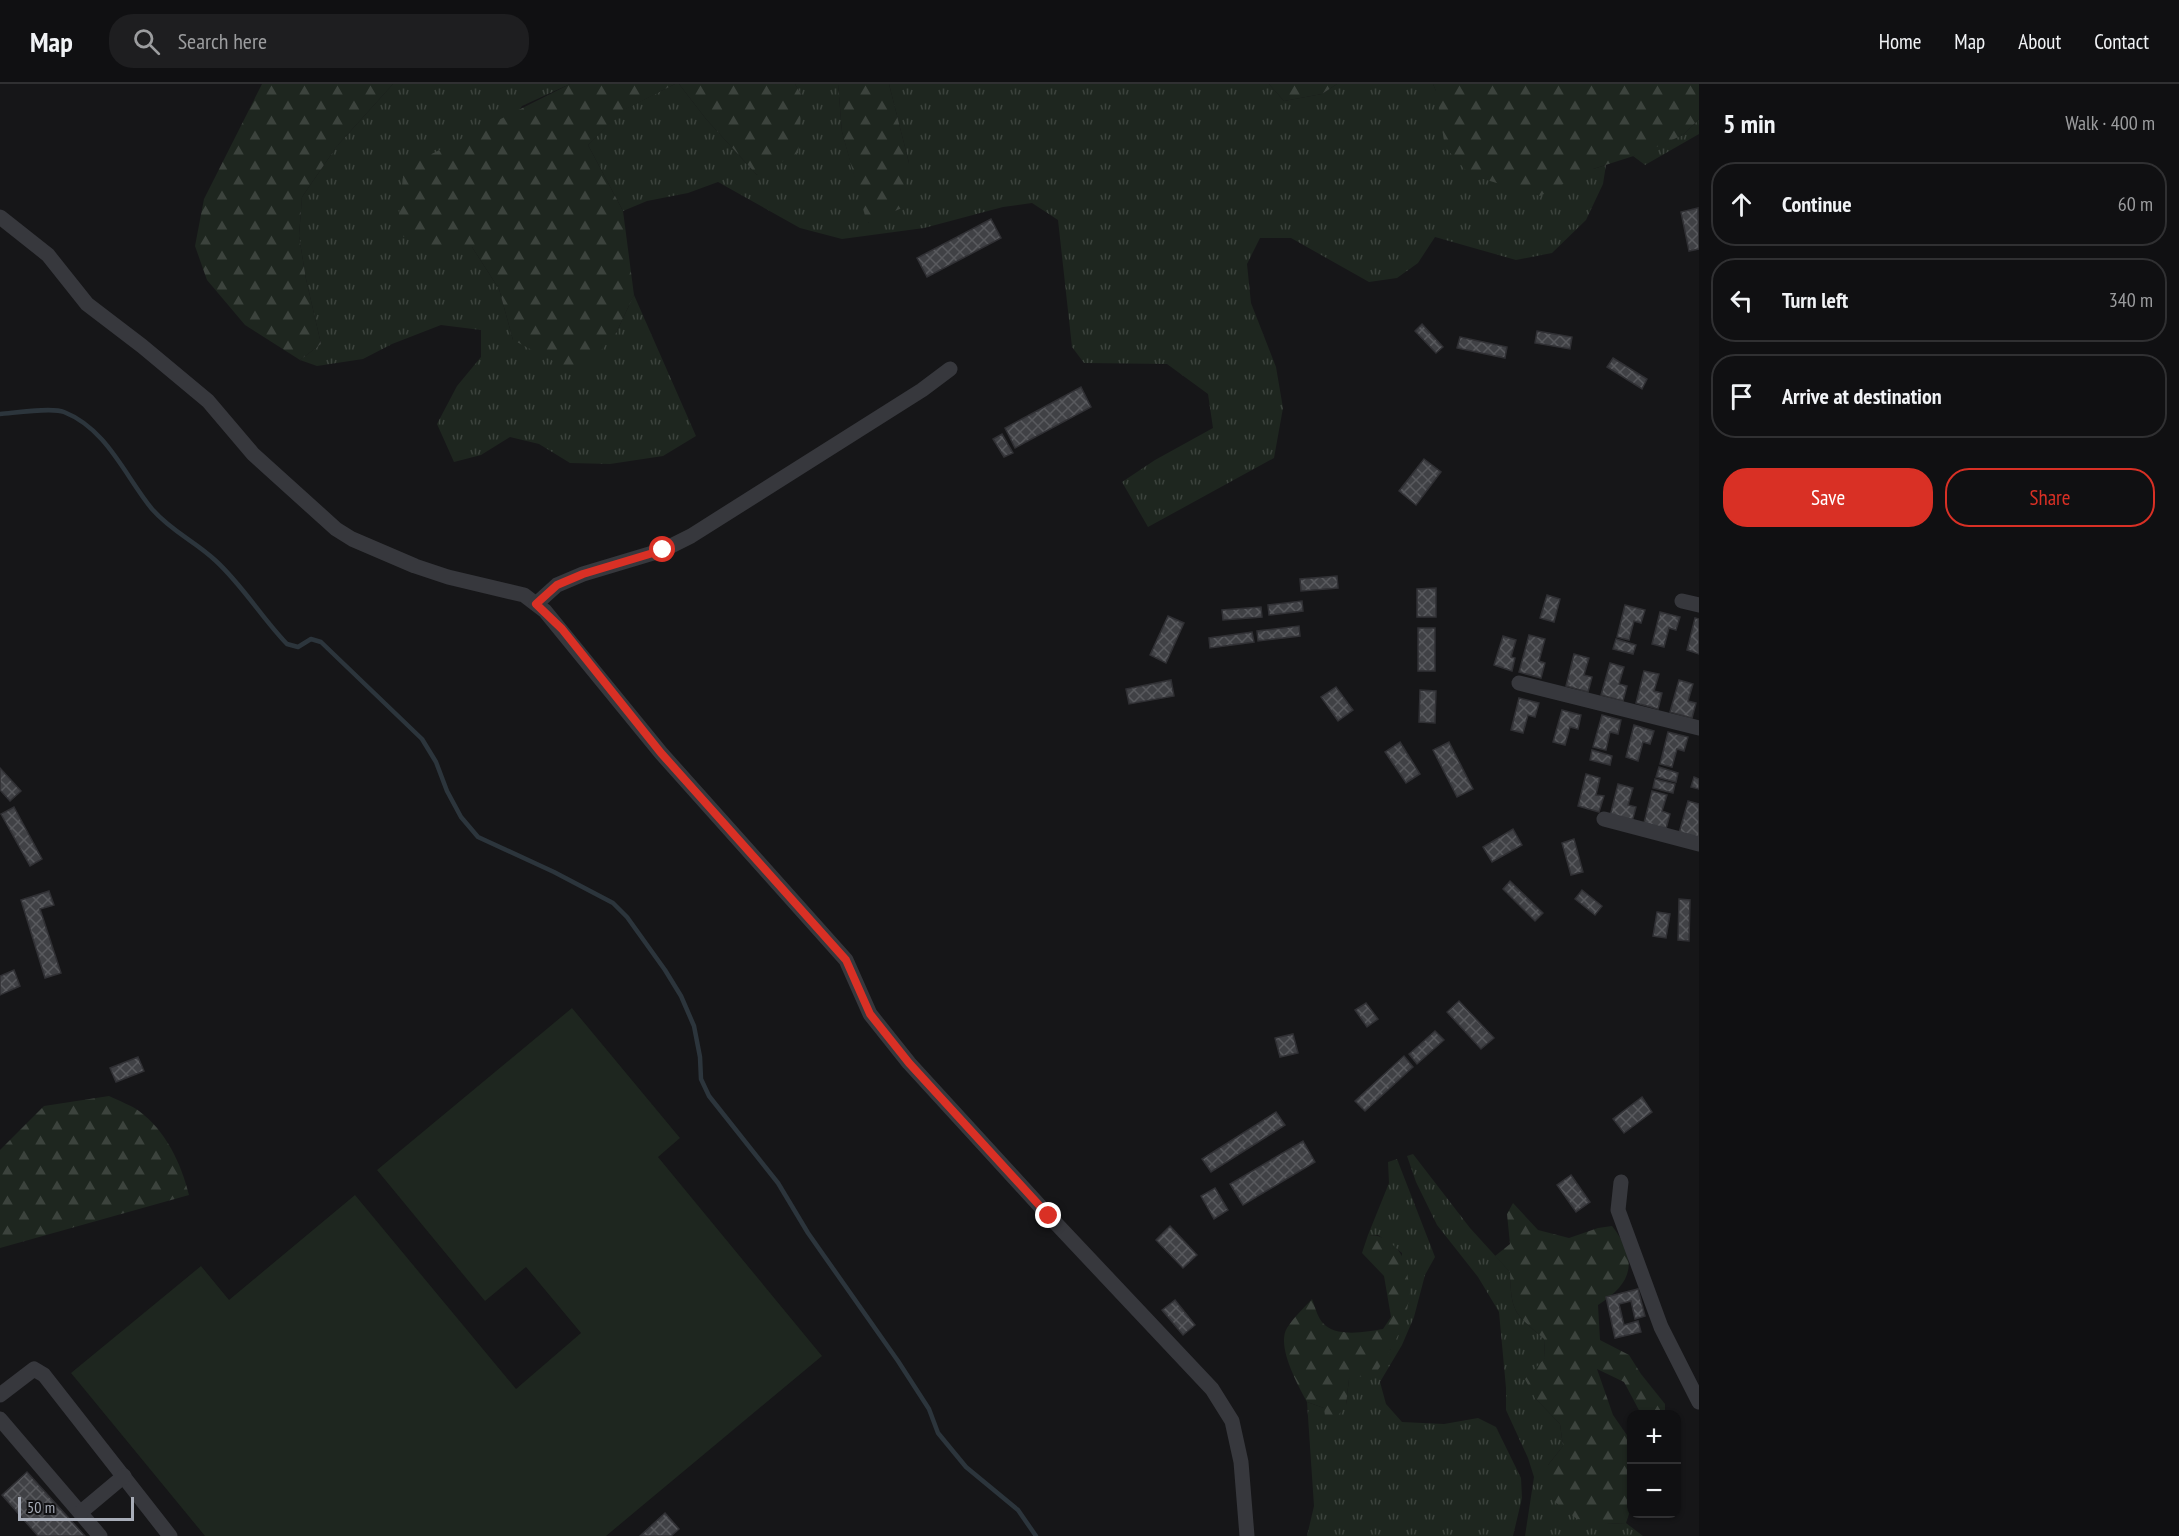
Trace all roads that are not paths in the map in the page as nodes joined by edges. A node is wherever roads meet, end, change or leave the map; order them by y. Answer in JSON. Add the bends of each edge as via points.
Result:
{"nodes":[{"id":1,"x":0,"y":217,"type":"edge"},
{"id":2,"x":950,"y":369,"type":"dead end"},
{"id":3,"x":1682,"y":601,"type":"dead end"},
{"id":4,"x":536,"y":604,"type":"junction"},
{"id":5,"x":1699,"y":605,"type":"edge"},
{"id":6,"x":1519,"y":683,"type":"dead end"},
{"id":7,"x":1699,"y":728,"type":"edge"},
{"id":8,"x":1604,"y":819,"type":"dead end"},
{"id":9,"x":1699,"y":844,"type":"edge"},
{"id":10,"x":1621,"y":1182,"type":"dead end"},
{"id":11,"x":0,"y":1395,"type":"edge"},
{"id":12,"x":1699,"y":1402,"type":"edge"},
{"id":13,"x":0,"y":1419,"type":"edge"},
{"id":14,"x":124,"y":1476,"type":"junction"},
{"id":15,"x":81,"y":1512,"type":"junction"},
{"id":16,"x":100,"y":1536,"type":"edge"},
{"id":17,"x":171,"y":1536,"type":"edge"},
{"id":18,"x":1247,"y":1536,"type":"edge"}],
"edges":[{"from":1,"to":4,"type":"street","via":[[48,255],[87,304],[208,401],[253,454],[336,529],[415,566],[524,595]]},
{"from":2,"to":4,"type":"street","via":[[691,536],[663,550],[557,585]]},
{"from":3,"to":5,"type":"street"},
{"from":4,"to":18,"type":"street","via":[[562,629],[661,753],[846,960],[870,1014],[909,1063],[1212,1389],[1233,1421]]},
{"from":6,"to":7,"type":"street"},
{"from":8,"to":9,"type":"street"},
{"from":10,"to":12,"type":"street","via":[[1618,1210],[1661,1327]]},
{"from":11,"to":14,"type":"street","via":[[34,1369],[44,1375]]},
{"from":13,"to":15,"type":"street"},
{"from":14,"to":15,"type":"street"},
{"from":14,"to":17,"type":"street"},
{"from":15,"to":16,"type":"street"}]}
